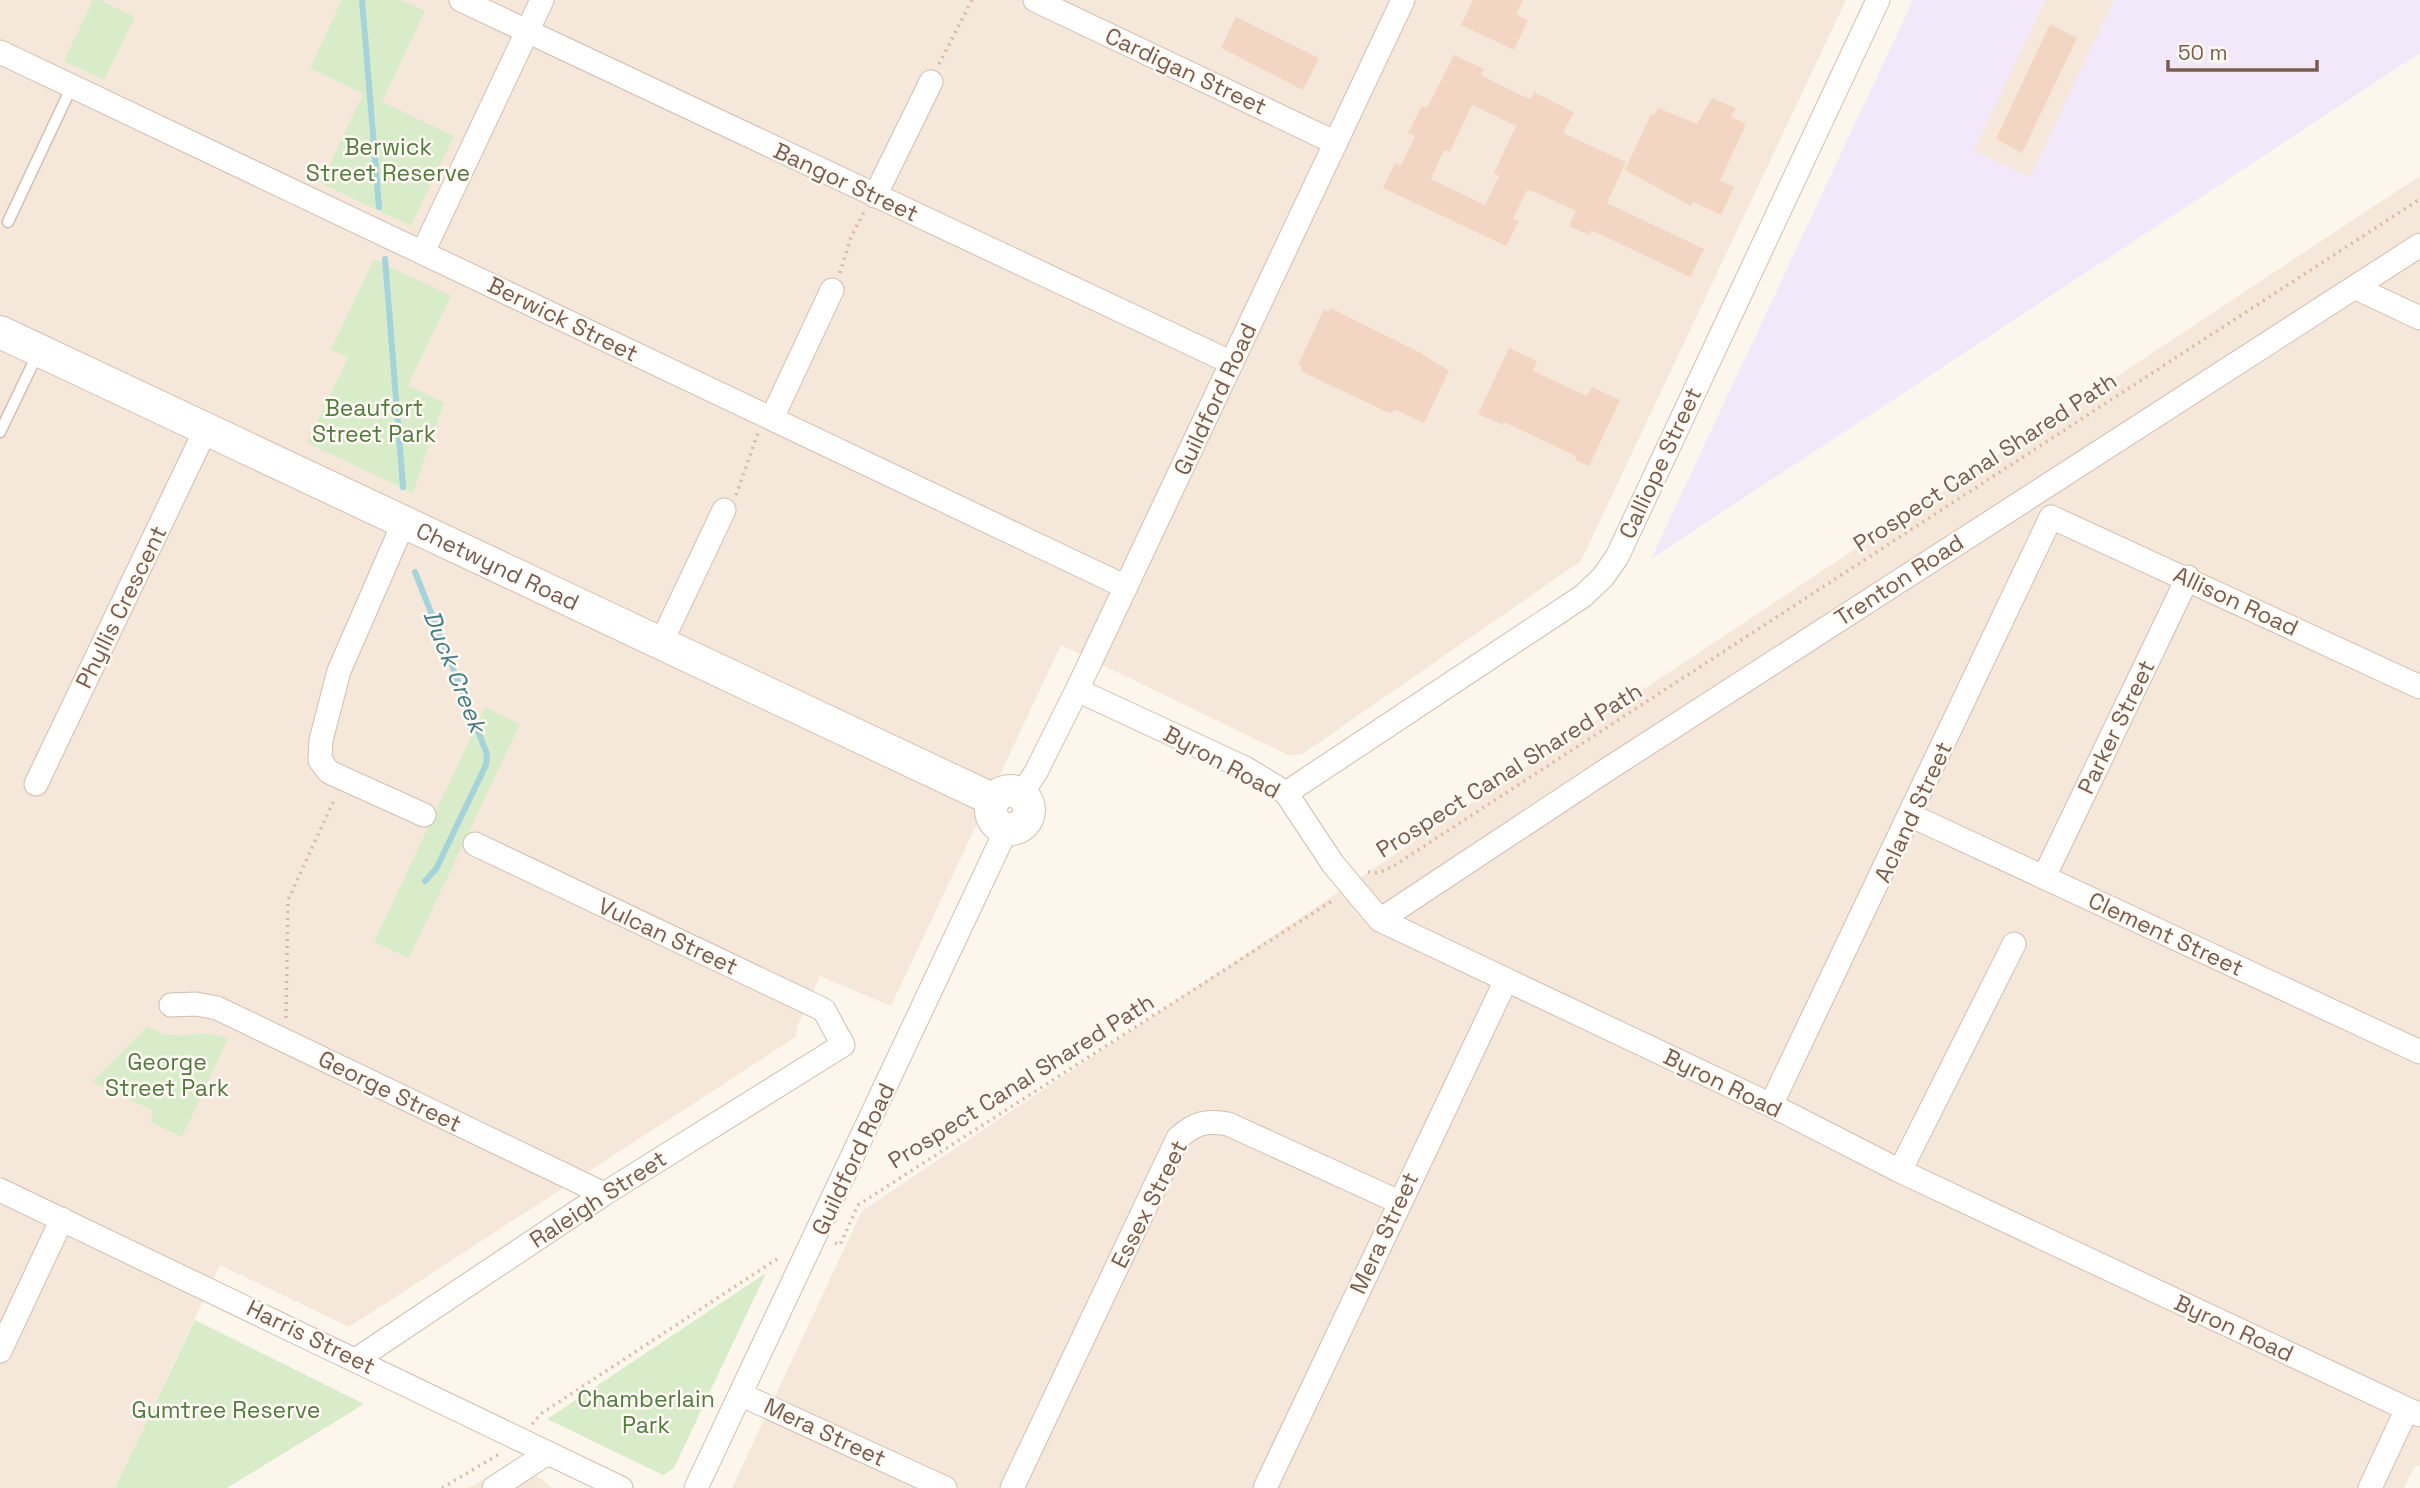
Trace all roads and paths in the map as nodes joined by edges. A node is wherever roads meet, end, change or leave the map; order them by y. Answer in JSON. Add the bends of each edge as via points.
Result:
{"nodes":[{"id":1,"x":461,"y":0,"type":"edge"},
{"id":2,"x":542,"y":0,"type":"edge"},
{"id":3,"x":972,"y":0,"type":"edge"},
{"id":4,"x":1035,"y":0,"type":"edge"},
{"id":5,"x":1403,"y":0,"type":"edge"},
{"id":6,"x":1878,"y":0,"type":"edge"},
{"id":7,"x":528,"y":32,"type":"junction"},
{"id":8,"x":0,"y":52,"type":"edge"},
{"id":9,"x":931,"y":82,"type":"joint"},
{"id":10,"x":72,"y":86,"type":"junction"},
{"id":11,"x":1336,"y":143,"type":"junction"},
{"id":12,"x":875,"y":196,"type":"junction"},
{"id":13,"x":2420,"y":199,"type":"edge"},
{"id":14,"x":8,"y":222,"type":"dead end"},
{"id":15,"x":2420,"y":245,"type":"edge"},
{"id":16,"x":423,"y":252,"type":"junction"},
{"id":17,"x":2356,"y":288,"type":"junction"},
{"id":18,"x":832,"y":290,"type":"joint"},
{"id":19,"x":2420,"y":318,"type":"edge"},
{"id":20,"x":0,"y":332,"type":"edge"},
{"id":21,"x":39,"y":351,"type":"junction"},
{"id":22,"x":1232,"y":363,"type":"junction"},
{"id":23,"x":765,"y":426,"type":"junction"},
{"id":24,"x":206,"y":429,"type":"junction"},
{"id":25,"x":0,"y":432,"type":"edge"},
{"id":26,"x":2039,"y":489,"type":"junction"},
{"id":27,"x":724,"y":510,"type":"joint"},
{"id":28,"x":2052,"y":517,"type":"junction"},
{"id":29,"x":403,"y":524,"type":"junction"},
{"id":30,"x":2188,"y":577,"type":"junction"},
{"id":31,"x":1126,"y":586,"type":"junction"},
{"id":32,"x":660,"y":645,"type":"junction"},
{"id":33,"x":2420,"y":687,"type":"edge"},
{"id":34,"x":1077,"y":690,"type":"junction"},
{"id":35,"x":344,"y":779,"type":"junction"},
{"id":36,"x":36,"y":784,"type":"dead end"},
{"id":37,"x":1286,"y":793,"type":"junction"},
{"id":38,"x":1007,"y":797,"type":"junction"},
{"id":39,"x":424,"y":815,"type":"dead end"},
{"id":40,"x":1912,"y":816,"type":"junction"},
{"id":41,"x":1007,"y":828,"type":"joint"},
{"id":42,"x":475,"y":844,"type":"dead end"},
{"id":43,"x":1338,"y":871,"type":"junction"},
{"id":44,"x":2044,"y":877,"type":"junction"},
{"id":45,"x":1380,"y":920,"type":"junction"},
{"id":46,"x":2014,"y":944,"type":"dead end"},
{"id":47,"x":1506,"y":980,"type":"junction"},
{"id":48,"x":171,"y":1005,"type":"dead end"},
{"id":49,"x":286,"y":1041,"type":"junction"},
{"id":50,"x":843,"y":1045,"type":"joint"},
{"id":51,"x":2420,"y":1052,"type":"edge"},
{"id":52,"x":1771,"y":1105,"type":"junction"},
{"id":53,"x":1900,"y":1171,"type":"junction"},
{"id":54,"x":0,"y":1190,"type":"edge"},
{"id":55,"x":604,"y":1194,"type":"junction"},
{"id":56,"x":1399,"y":1202,"type":"junction"},
{"id":57,"x":62,"y":1219,"type":"junction"},
{"id":58,"x":818,"y":1235,"type":"junction"},
{"id":59,"x":783,"y":1254,"type":"dead end"},
{"id":60,"x":0,"y":1351,"type":"edge"},
{"id":61,"x":357,"y":1359,"type":"junction"},
{"id":62,"x":742,"y":1395,"type":"junction"},
{"id":63,"x":2413,"y":1412,"type":"edge"},
{"id":64,"x":517,"y":1441,"type":"junction"},
{"id":65,"x":546,"y":1454,"type":"junction"},
{"id":66,"x":442,"y":1488,"type":"edge"},
{"id":67,"x":494,"y":1488,"type":"edge"},
{"id":68,"x":621,"y":1488,"type":"edge"},
{"id":69,"x":696,"y":1488,"type":"edge"},
{"id":70,"x":946,"y":1488,"type":"edge"},
{"id":71,"x":1012,"y":1488,"type":"edge"},
{"id":72,"x":1265,"y":1488,"type":"edge"},
{"id":73,"x":2370,"y":1488,"type":"edge"}],
"edges":[{"from":1,"to":7,"type":"street","name":"Bangor Street"},
{"from":2,"to":7,"type":"street"},
{"from":3,"to":9,"type":"path"},
{"from":4,"to":11,"type":"street","name":"Cardigan Street"},
{"from":5,"to":11,"type":"street","name":"Guildford Road"},
{"from":6,"to":37,"type":"street","name":"Calliope Street","via":[[1617,557],[1603,577],[1583,596]]},
{"from":7,"to":12,"type":"street","name":"Bangor Street"},
{"from":7,"to":16,"type":"street"},
{"from":8,"to":10,"type":"street","name":"Berwick Street"},
{"from":9,"to":12,"type":"street"},
{"from":10,"to":14,"type":"lane"},
{"from":10,"to":16,"type":"street","name":"Berwick Street"},
{"from":11,"to":22,"type":"street","name":"Guildford Road"},
{"from":12,"to":18,"type":"path","via":[[851,237]]},
{"from":12,"to":22,"type":"street","name":"Bangor Street"},
{"from":13,"to":43,"type":"path","name":"Prospect Canal Shared Path","via":[[1392,867],[1378,873]]},
{"from":15,"to":17,"type":"street","name":"Trenton Road"},
{"from":16,"to":23,"type":"street","name":"Berwick Street"},
{"from":17,"to":19,"type":"street"},
{"from":17,"to":26,"type":"street","name":"Trenton Road"},
{"from":18,"to":23,"type":"street"},
{"from":20,"to":21,"type":"street","name":"Chetwynd Road"},
{"from":21,"to":24,"type":"street","name":"Chetwynd Road"},
{"from":21,"to":25,"type":"lane"},
{"from":22,"to":31,"type":"street","name":"Guildford Road"},
{"from":23,"to":27,"type":"path","via":[[739,491]]},
{"from":23,"to":31,"type":"street","name":"Berwick Street"},
{"from":24,"to":29,"type":"street","name":"Chetwynd Road"},
{"from":24,"to":36,"type":"street","name":"Phyllis Crescent"},
{"from":26,"to":28,"type":"street"},
{"from":26,"to":45,"type":"street","name":"Trenton Road"},
{"from":27,"to":32,"type":"street"},
{"from":28,"to":30,"type":"street","name":"Allison Road"},
{"from":28,"to":40,"type":"street","name":"Acland Street"},
{"from":29,"to":32,"type":"street","name":"Chetwynd Road"},
{"from":29,"to":35,"type":"street","via":[[339,671],[321,740],[320,760]]},
{"from":30,"to":33,"type":"street","name":"Allison Road"},
{"from":30,"to":44,"type":"street","name":"Parker Street"},
{"from":31,"to":34,"type":"street","name":"Guildford Road"},
{"from":32,"to":38,"type":"street","name":"Chetwynd Road"},
{"from":34,"to":37,"type":"street","name":"Byron Road","via":[[1245,768]]},
{"from":34,"to":38,"type":"street","name":"Guildford Road","via":[[1036,772]]},
{"from":35,"to":39,"type":"street"},
{"from":35,"to":49,"type":"path","via":[[288,900]]},
{"from":37,"to":43,"type":"street","name":"Byron Road"},
{"from":38,"to":41,"type":"street","via":[[993,817]]},
{"from":40,"to":44,"type":"street","name":"Clement Street"},
{"from":40,"to":52,"type":"street","name":"Acland Street"},
{"from":41,"to":58,"type":"street","name":"Guildford Road"},
{"from":42,"to":50,"type":"street","name":"Vulcan Street","via":[[824,1010]]},
{"from":43,"to":45,"type":"street","name":"Byron Road"},
{"from":43,"to":58,"type":"path","name":"Prospect Canal Shared Path","via":[[1335,899],[1309,918],[858,1205],[840,1245]]},
{"from":44,"to":51,"type":"street","name":"Clement Street"},
{"from":45,"to":47,"type":"street","name":"Byron Road"},
{"from":46,"to":53,"type":"street"},
{"from":47,"to":52,"type":"street","name":"Byron Road"},
{"from":47,"to":56,"type":"street","name":"Mera Street"},
{"from":48,"to":49,"type":"street","name":"George Street","via":[[218,1008]]},
{"from":49,"to":55,"type":"street","name":"George Street"},
{"from":50,"to":55,"type":"street","name":"Raleigh Street"},
{"from":52,"to":53,"type":"street","name":"Byron Road"},
{"from":53,"to":63,"type":"street","name":"Byron Road"},
{"from":54,"to":57,"type":"street","name":"Harris Street"},
{"from":55,"to":61,"type":"street","name":"Raleigh Street"},
{"from":56,"to":71,"type":"street","name":"Essex Street","via":[[1228,1124],[1209,1121],[1191,1126],[1178,1138]]},
{"from":56,"to":72,"type":"street","name":"Mera Street"},
{"from":57,"to":60,"type":"street"},
{"from":57,"to":61,"type":"street","name":"Harris Street"},
{"from":58,"to":62,"type":"street","name":"Guildford Road"},
{"from":59,"to":64,"type":"path","via":[[542,1413]]},
{"from":61,"to":64,"type":"street","name":"Harris Street"},
{"from":62,"to":69,"type":"street","name":"Guildford Road"},
{"from":62,"to":70,"type":"street","name":"Mera Street"},
{"from":63,"to":73,"type":"street"},
{"from":64,"to":65,"type":"street","name":"Harris Street"},
{"from":64,"to":66,"type":"path"},
{"from":65,"to":67,"type":"street"},
{"from":65,"to":68,"type":"street","name":"Harris Street"}]}
